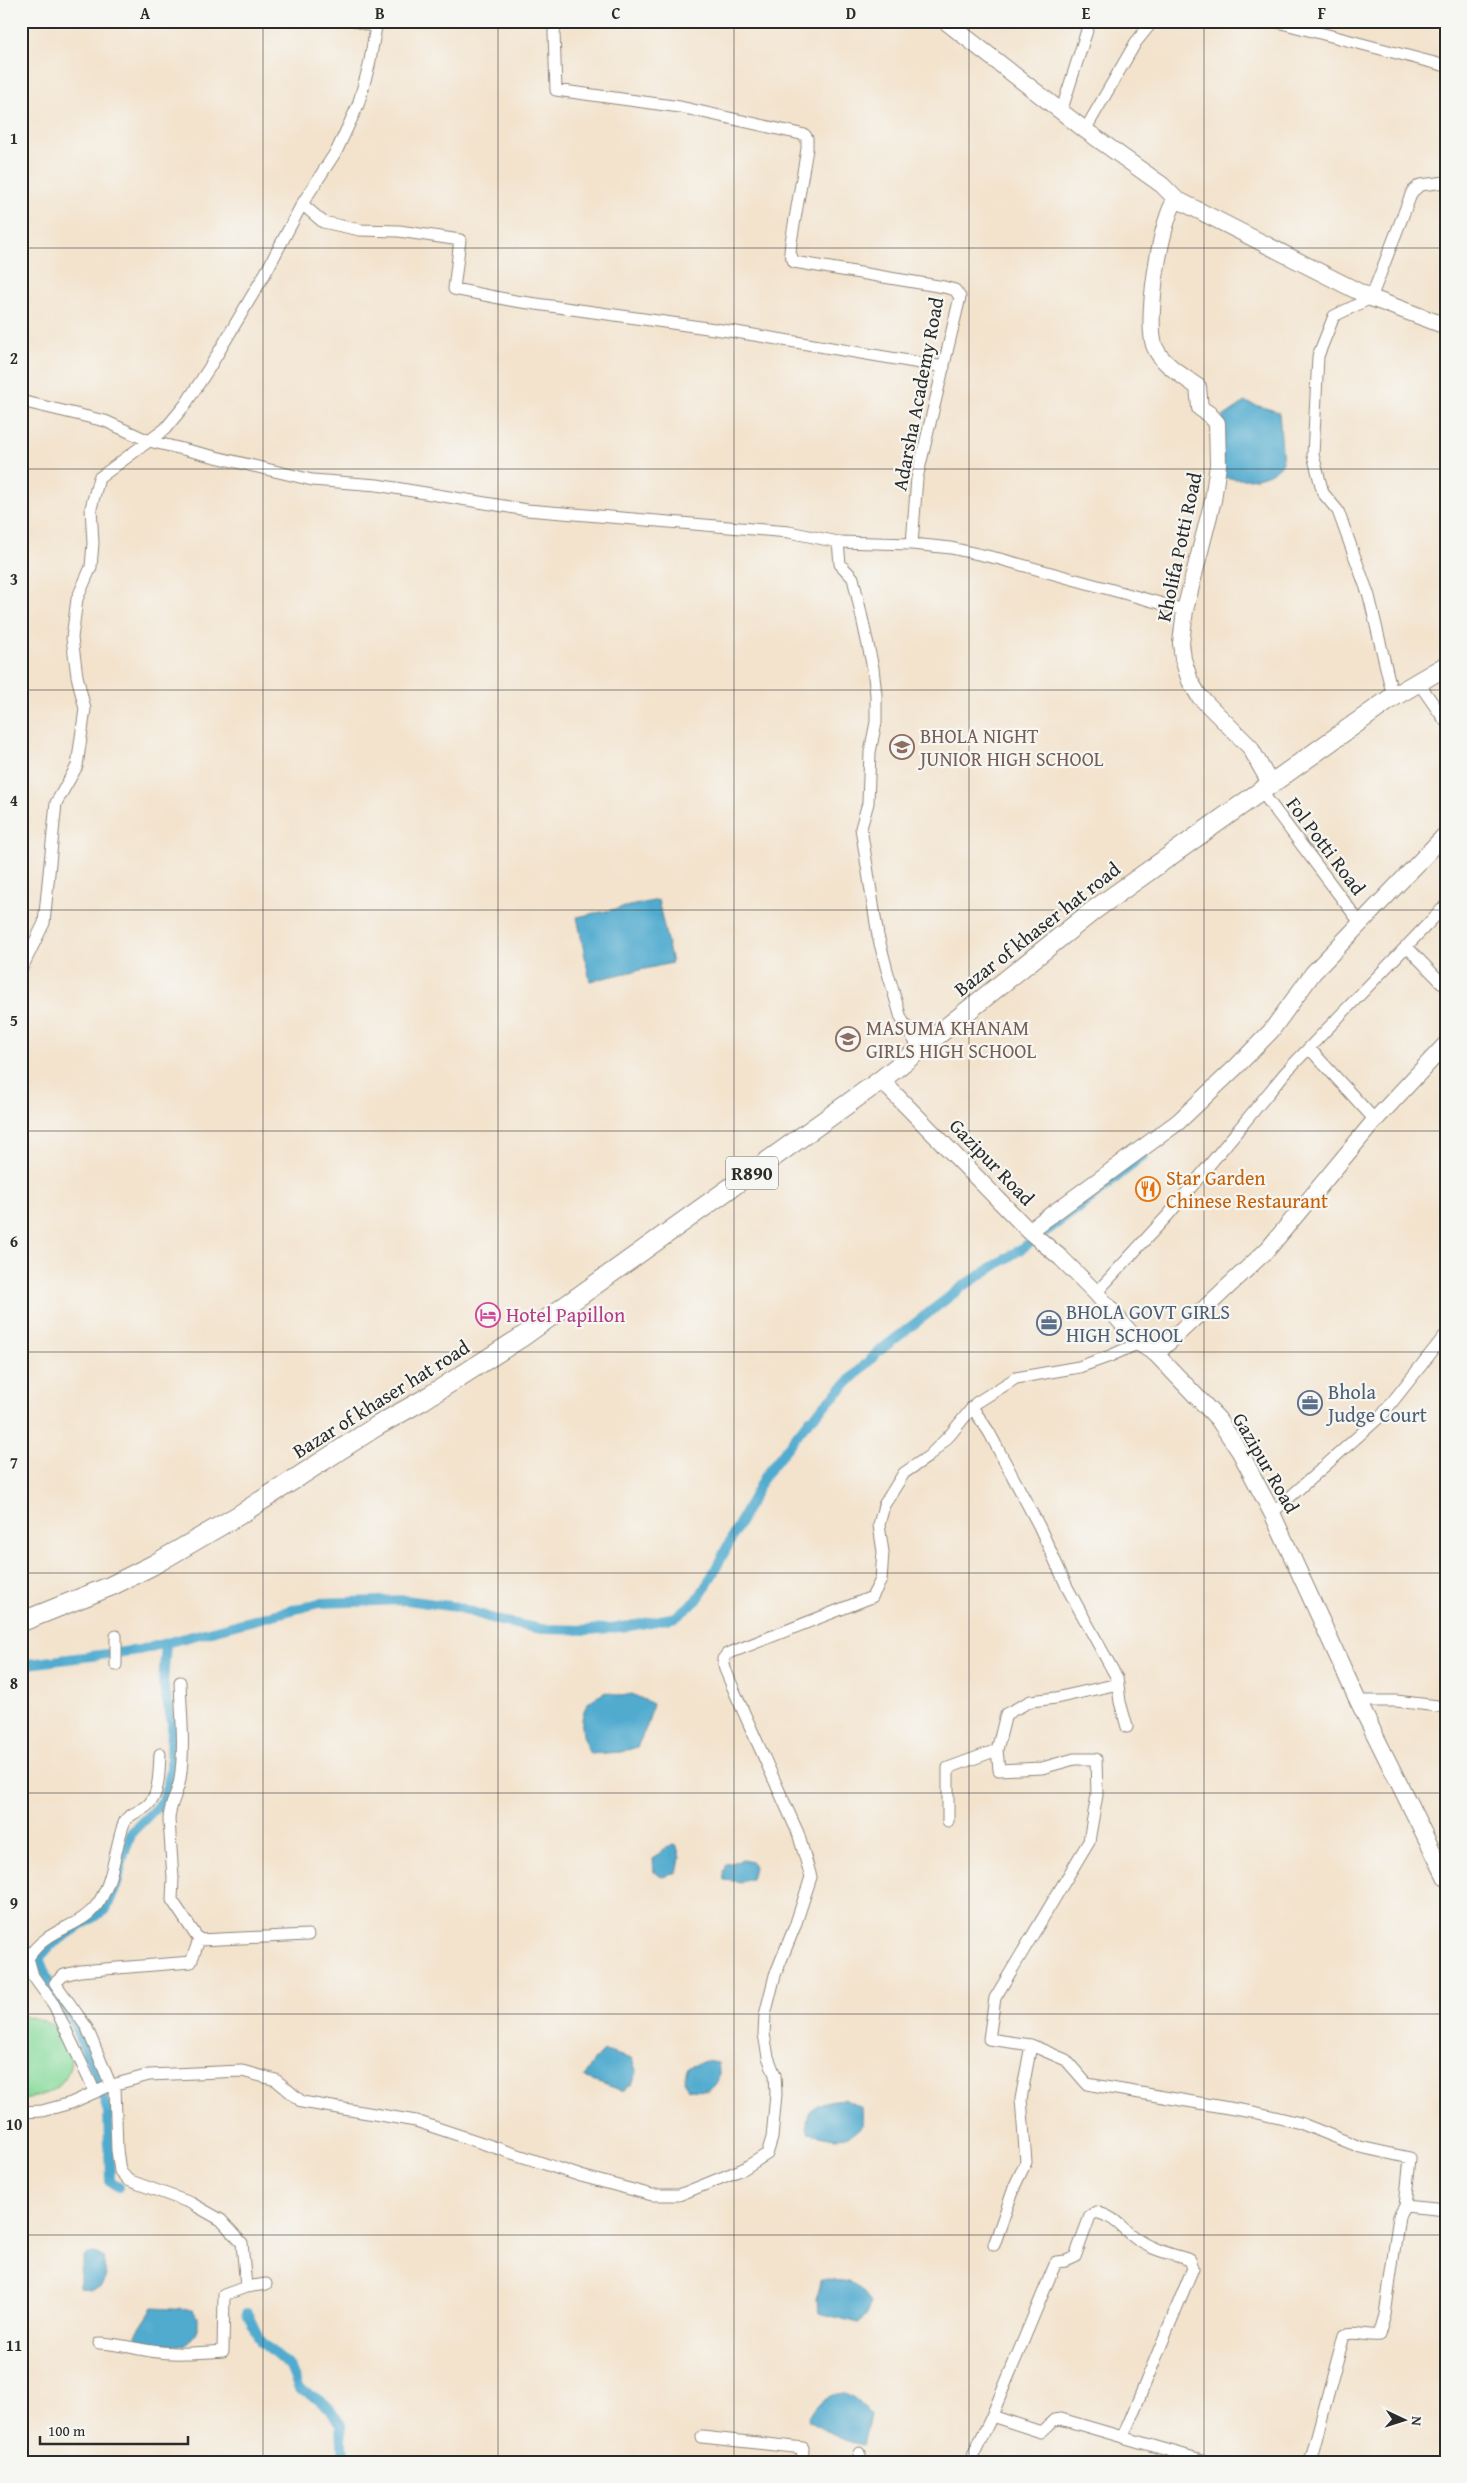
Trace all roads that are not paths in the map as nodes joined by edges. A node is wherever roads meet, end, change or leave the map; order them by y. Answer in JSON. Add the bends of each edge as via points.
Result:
{"nodes":[{"id":1,"x":355,"y":21,"type":"edge"},
{"id":2,"x":557,"y":21,"type":"edge"},
{"id":3,"x":1090,"y":21,"type":"edge"},
{"id":4,"x":1154,"y":21,"type":"edge"},
{"id":5,"x":1274,"y":21,"type":"edge"},
{"id":6,"x":946,"y":22,"type":"edge"},
{"id":7,"x":376,"y":24,"type":"edge"},
{"id":8,"x":1446,"y":66,"type":"edge"},
{"id":9,"x":1061,"y":112,"type":"junction"},
{"id":10,"x":1085,"y":130,"type":"junction"},
{"id":11,"x":1446,"y":182,"type":"edge"},
{"id":12,"x":1176,"y":200,"type":"junction"},
{"id":13,"x":302,"y":204,"type":"junction"},
{"id":14,"x":1371,"y":298,"type":"junction"},
{"id":15,"x":1446,"y":326,"type":"edge"},
{"id":16,"x":944,"y":367,"type":"junction"},
{"id":17,"x":21,"y":401,"type":"edge"},
{"id":18,"x":148,"y":441,"type":"junction"},
{"id":19,"x":838,"y":542,"type":"junction"},
{"id":20,"x":912,"y":544,"type":"junction"},
{"id":21,"x":1185,"y":610,"type":"junction"},
{"id":22,"x":1446,"y":666,"type":"edge"},
{"id":23,"x":1418,"y":682,"type":"junction"},
{"id":24,"x":1394,"y":697,"type":"junction"},
{"id":25,"x":1446,"y":722,"type":"edge"},
{"id":26,"x":1266,"y":788,"type":"junction"},
{"id":27,"x":1446,"y":834,"type":"edge"},
{"id":28,"x":1446,"y":905,"type":"edge"},
{"id":29,"x":1361,"y":924,"type":"junction"},
{"id":30,"x":1406,"y":946,"type":"junction"},
{"id":31,"x":21,"y":970,"type":"edge"},
{"id":32,"x":1446,"y":987,"type":"edge"},
{"id":33,"x":1446,"y":1044,"type":"edge"},
{"id":34,"x":919,"y":1048,"type":"junction"},
{"id":35,"x":1309,"y":1048,"type":"junction"},
{"id":36,"x":882,"y":1080,"type":"junction"},
{"id":37,"x":1375,"y":1120,"type":"junction"},
{"id":38,"x":1029,"y":1231,"type":"junction"},
{"id":39,"x":1096,"y":1293,"type":"junction"},
{"id":40,"x":1446,"y":1334,"type":"edge"},
{"id":41,"x":1139,"y":1343,"type":"junction"},
{"id":42,"x":1156,"y":1354,"type":"junction"},
{"id":43,"x":972,"y":1407,"type":"junction"},
{"id":44,"x":1272,"y":1512,"type":"junction"},
{"id":45,"x":21,"y":1622,"type":"edge"},
{"id":46,"x":116,"y":1636,"type":"dead end"},
{"id":47,"x":116,"y":1666,"type":"dead end"},
{"id":48,"x":180,"y":1682,"type":"dead end"},
{"id":49,"x":1118,"y":1684,"type":"junction"},
{"id":50,"x":1358,"y":1701,"type":"junction"},
{"id":51,"x":1446,"y":1707,"type":"edge"},
{"id":52,"x":1127,"y":1727,"type":"dead end"},
{"id":53,"x":997,"y":1750,"type":"junction"},
{"id":54,"x":160,"y":1754,"type":"dead end"},
{"id":55,"x":948,"y":1821,"type":"dead end"},
{"id":56,"x":1446,"y":1878,"type":"edge"},
{"id":57,"x":308,"y":1935,"type":"dead end"},
{"id":58,"x":199,"y":1940,"type":"junction"},
{"id":59,"x":1031,"y":2045,"type":"junction"},
{"id":60,"x":112,"y":2086,"type":"junction"},
{"id":61,"x":93,"y":2093,"type":"junction"},
{"id":62,"x":21,"y":2112,"type":"edge"},
{"id":63,"x":1405,"y":2206,"type":"junction"},
{"id":64,"x":1446,"y":2210,"type":"edge"},
{"id":65,"x":994,"y":2245,"type":"dead end"},
{"id":66,"x":266,"y":2284,"type":"dead end"},
{"id":67,"x":246,"y":2287,"type":"junction"},
{"id":68,"x":100,"y":2342,"type":"dead end"},
{"id":69,"x":991,"y":2418,"type":"junction"},
{"id":70,"x":702,"y":2437,"type":"dead end"},
{"id":71,"x":1123,"y":2437,"type":"junction"},
{"id":72,"x":802,"y":2462,"type":"edge"},
{"id":73,"x":970,"y":2462,"type":"edge"},
{"id":74,"x":1208,"y":2462,"type":"edge"},
{"id":75,"x":1310,"y":2462,"type":"edge"}],
"edges":[{"from":1,"to":7,"type":"street"},
{"from":2,"to":16,"type":"street","name":"Adarsha Academy Road","via":[[554,32],[556,90],[680,106],[805,135],[807,149],[791,242],[790,254],[794,262],[955,290],[960,297]]},
{"from":3,"to":9,"type":"street"},
{"from":4,"to":10,"type":"street","via":[[1136,42]]},
{"from":5,"to":8,"type":"street"},
{"from":6,"to":9,"type":"street"},
{"from":7,"to":13,"type":"street","via":[[358,104],[337,150]]},
{"from":9,"to":10,"type":"street"},
{"from":10,"to":12,"type":"street","via":[[1162,185]]},
{"from":11,"to":14,"type":"street","via":[[1420,185],[1412,192]]},
{"from":12,"to":14,"type":"street"},
{"from":12,"to":21,"type":"street","name":"Kholifa Potti Road","via":[[1165,224],[1157,262],[1154,346],[1176,371],[1198,387],[1200,408],[1217,424],[1218,465],[1213,500]]},
{"from":13,"to":16,"type":"street","via":[[323,222],[360,230],[399,231],[460,240],[454,289]]},
{"from":13,"to":18,"type":"street","via":[[211,366],[165,429]]},
{"from":14,"to":15,"type":"street"},
{"from":14,"to":24,"type":"street","via":[[1334,316],[1318,356],[1313,455],[1323,493],[1338,511],[1369,596]]},
{"from":16,"to":20,"type":"street","name":"Adarsha Academy Road","via":[[917,478]]},
{"from":17,"to":18,"type":"street","via":[[105,421]]},
{"from":18,"to":19,"type":"street","via":[[312,480],[377,485],[527,510],[789,532]]},
{"from":18,"to":31,"type":"street","via":[[99,478],[91,508],[91,566],[77,599],[72,638],[85,709],[77,766],[56,804],[44,923]]},
{"from":19,"to":20,"type":"street"},
{"from":19,"to":34,"type":"street","via":[[840,564],[853,578],[876,695],[868,803],[861,828],[878,936],[901,1018]]},
{"from":20,"to":21,"type":"street","via":[[969,551]]},
{"from":21,"to":26,"type":"street","name":"Kholifa Potti Road","via":[[1181,643],[1190,681],[1199,696],[1250,747]]},
{"from":22,"to":23,"type":"main road","name":"Bazar of khaser hat road","number":"R890"},
{"from":23,"to":24,"type":"main road","name":"Bazar of khaser hat road","number":"R890"},
{"from":23,"to":25,"type":"street"},
{"from":24,"to":26,"type":"main road","name":"Bazar of khaser hat road","number":"R890"},
{"from":26,"to":29,"type":"street","name":"Fol Potti Road"},
{"from":26,"to":34,"type":"main road","name":"Bazar of khaser hat road","number":"R890","via":[[1094,910]]},
{"from":27,"to":29,"type":"street"},
{"from":28,"to":30,"type":"street"},
{"from":29,"to":38,"type":"street","via":[[1313,973],[1271,1031],[1178,1122]]},
{"from":30,"to":32,"type":"street"},
{"from":30,"to":35,"type":"street"},
{"from":33,"to":37,"type":"street"},
{"from":34,"to":36,"type":"main road","name":"Bazar of khaser hat road","number":"R890"},
{"from":35,"to":37,"type":"street"},
{"from":35,"to":39,"type":"street","via":[[1169,1214]]},
{"from":36,"to":38,"type":"street","name":"Gazipur Road"},
{"from":36,"to":45,"type":"main road","name":"Bazar of khaser hat road","number":"R890","via":[[522,1337],[423,1400],[153,1565],[111,1586]]},
{"from":37,"to":42,"type":"street","via":[[1268,1249]]},
{"from":38,"to":39,"type":"street","name":"Gazipur Road"},
{"from":39,"to":41,"type":"street","name":"Gazipur Road"},
{"from":40,"to":44,"type":"street","via":[[1382,1415]]},
{"from":41,"to":42,"type":"street","name":"Gazipur Road"},
{"from":41,"to":43,"type":"street","via":[[1079,1367],[1016,1378]]},
{"from":42,"to":44,"type":"street","name":"Gazipur Road","via":[[1218,1418]]},
{"from":43,"to":49,"type":"street","via":[[1038,1526]]},
{"from":43,"to":60,"type":"street","via":[[929,1456],[904,1473],[884,1505],[880,1525],[883,1552],[881,1580],[872,1597],[727,1654],[723,1659],[798,1833],[811,1877],[765,2015],[764,2034],[775,2075],[776,2094],[772,2138],[767,2154],[743,2169],[679,2195],[652,2195],[581,2176],[416,2121],[302,2102],[276,2080],[242,2071],[149,2076]]},
{"from":44,"to":50,"type":"street","name":"Gazipur Road"},
{"from":46,"to":47,"type":"street"},
{"from":48,"to":58,"type":"street","via":[[180,1778],[169,1812],[172,1900]]},
{"from":49,"to":52,"type":"street"},
{"from":49,"to":53,"type":"street","via":[[1031,1701],[1006,1714]]},
{"from":50,"to":51,"type":"street","via":[[1396,1700]]},
{"from":50,"to":56,"type":"street","name":"Gazipur Road"},
{"from":53,"to":55,"type":"street","via":[[948,1768]]},
{"from":53,"to":59,"type":"street","via":[[999,1770],[1042,1768],[1074,1759],[1096,1759],[1097,1795],[1089,1842],[995,1998],[989,2038]]},
{"from":54,"to":61,"type":"street","via":[[154,1796],[149,1805],[124,1822],[110,1875],[96,1906],[36,1945],[28,1958],[33,1976],[54,2005]]},
{"from":57,"to":58,"type":"street"},
{"from":58,"to":60,"type":"street","via":[[191,1962],[80,1971],[64,1975],[55,1983],[87,2028]]},
{"from":59,"to":63,"type":"street","via":[[1066,2060],[1087,2084],[1258,2112],[1300,2123],[1360,2147],[1410,2158]]},
{"from":59,"to":65,"type":"street","via":[[1021,2099],[1026,2162]]},
{"from":60,"to":61,"type":"street"},
{"from":60,"to":67,"type":"street","via":[[120,2171],[128,2180],[191,2203],[220,2220],[242,2243]]},
{"from":61,"to":62,"type":"street","via":[[42,2111]]},
{"from":63,"to":64,"type":"street"},
{"from":63,"to":75,"type":"street","via":[[1399,2216],[1379,2335],[1355,2332],[1344,2335]]},
{"from":66,"to":67,"type":"street"},
{"from":67,"to":68,"type":"street","via":[[224,2295],[222,2351],[182,2354]]},
{"from":69,"to":71,"type":"street","via":[[1040,2432],[1054,2420],[1061,2419]]},
{"from":69,"to":71,"type":"street","via":[[1056,2262],[1075,2257],[1090,2216],[1096,2212],[1113,2217],[1135,2239],[1190,2260],[1193,2268]]},
{"from":69,"to":73,"type":"street"},
{"from":70,"to":72,"type":"street","via":[[802,2448]]},
{"from":71,"to":74,"type":"street"}]}
